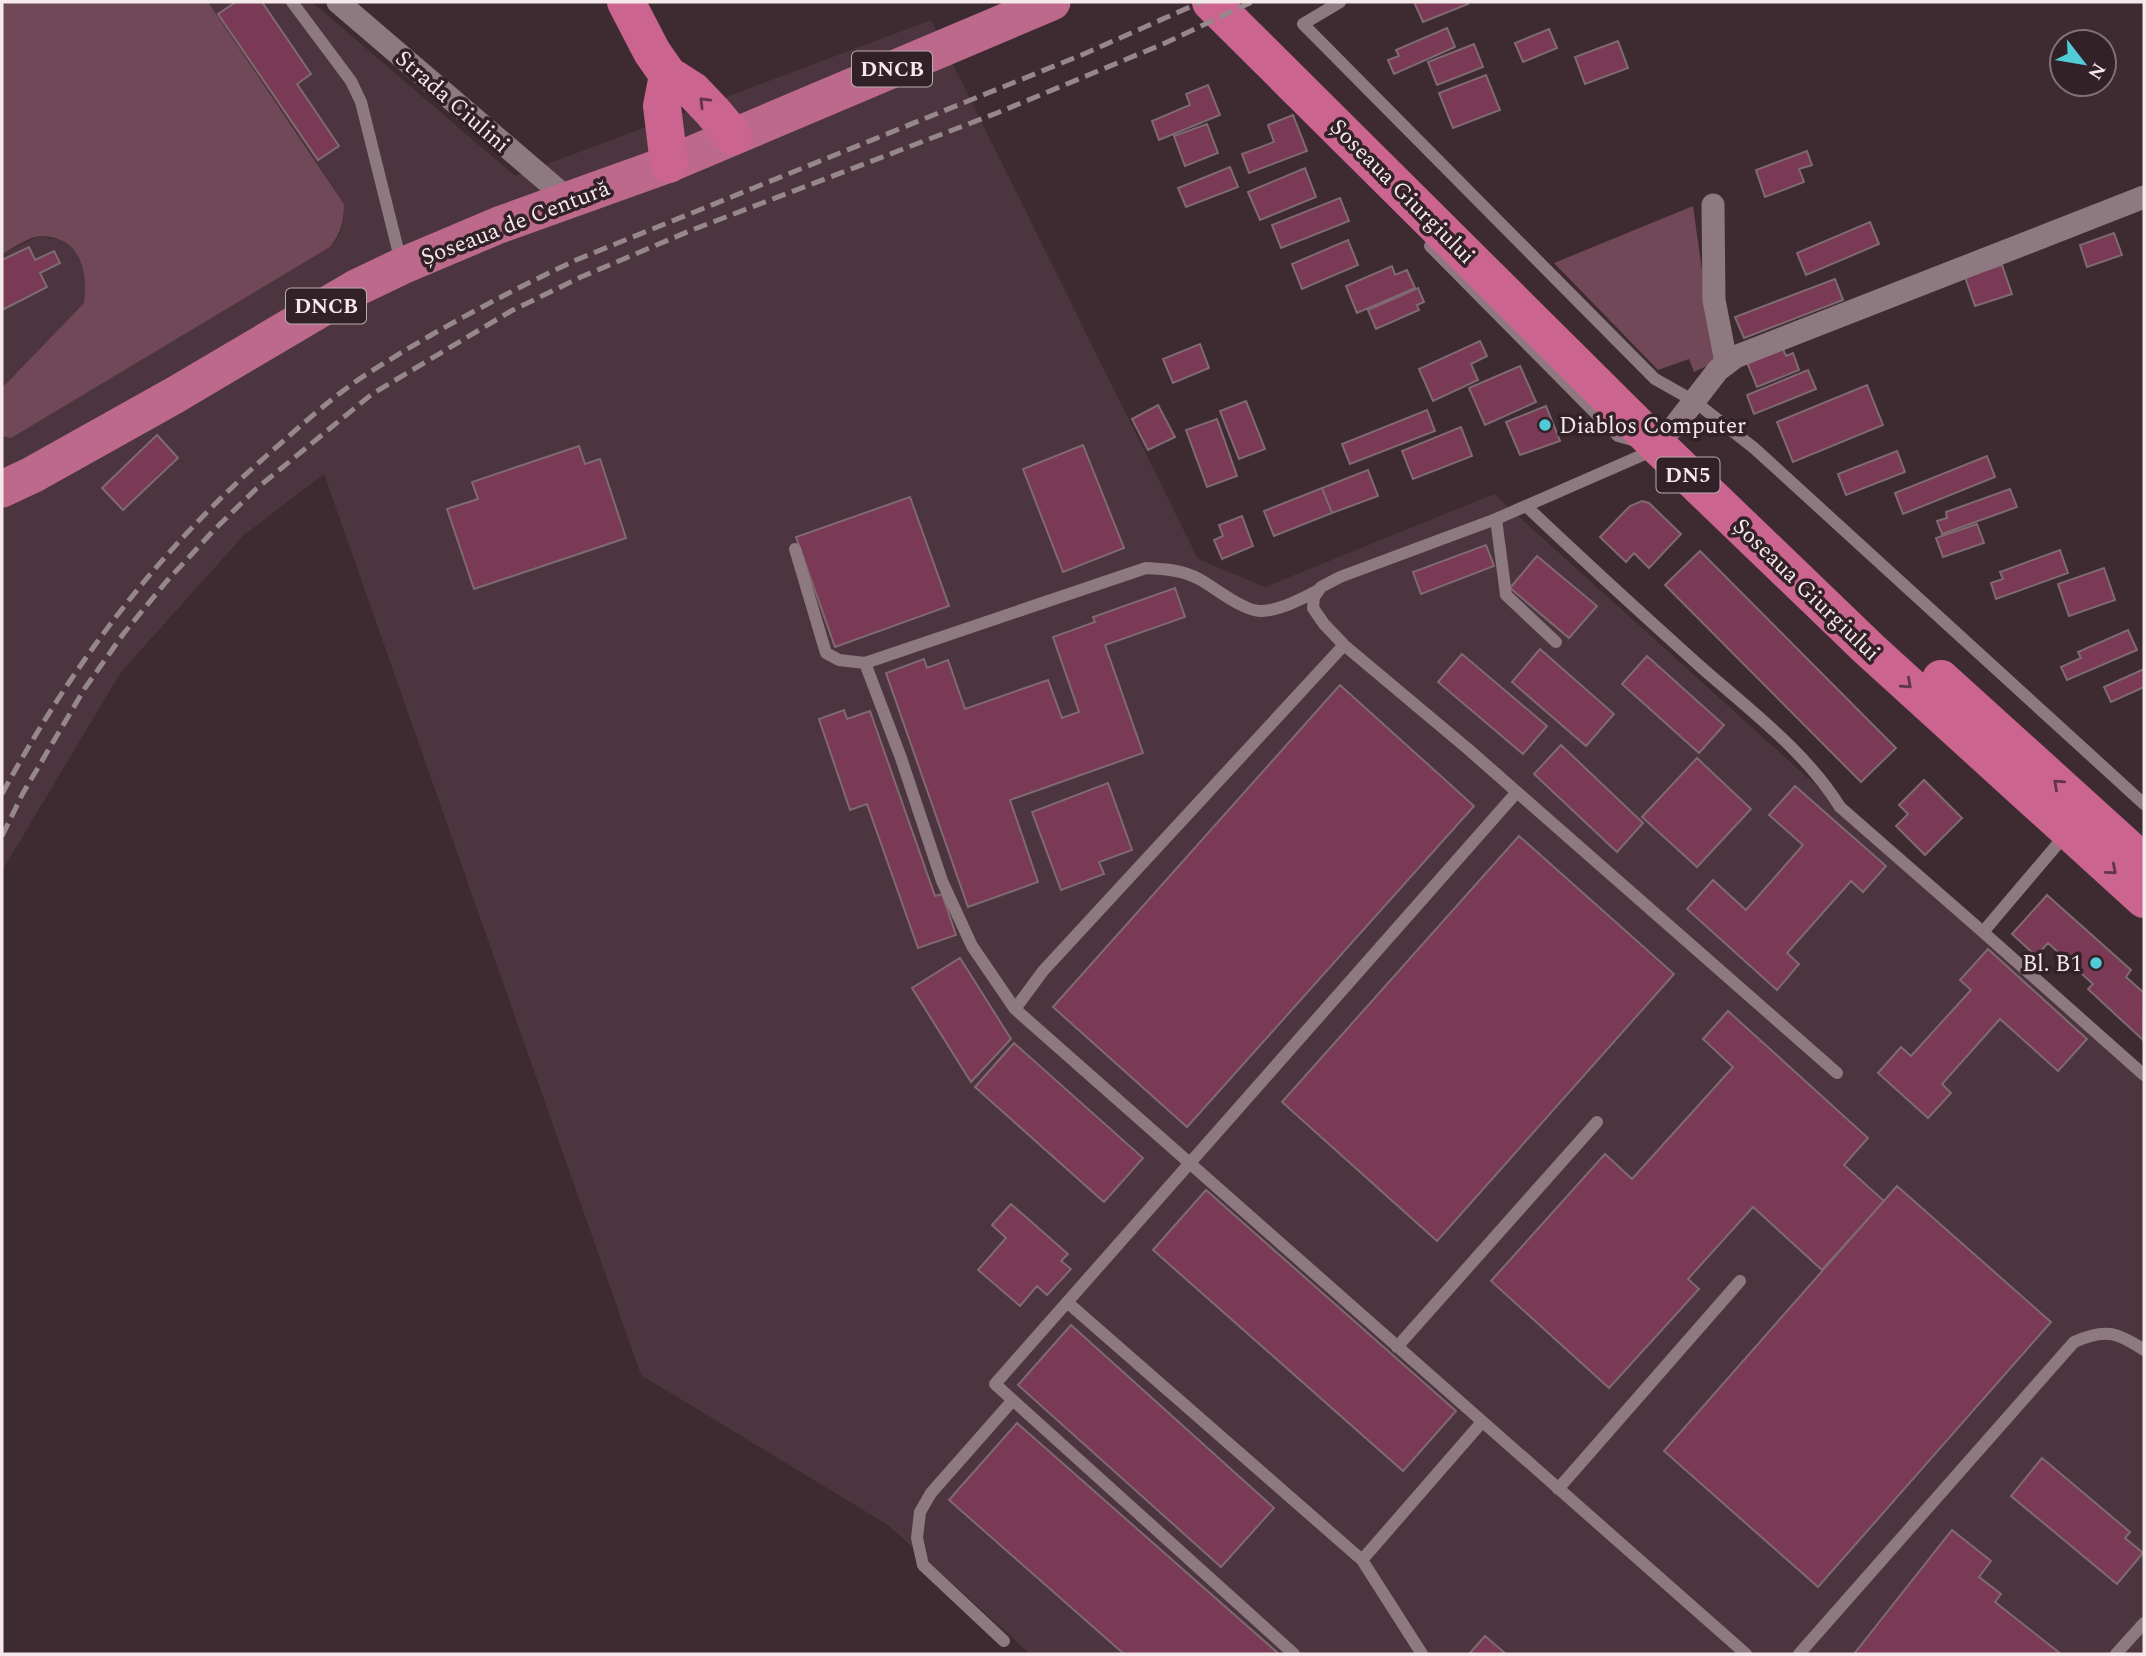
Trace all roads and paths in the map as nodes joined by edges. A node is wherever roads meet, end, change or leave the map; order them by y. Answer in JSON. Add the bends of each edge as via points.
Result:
{"nodes":[{"id":1,"x":292,"y":2,"type":"edge"},
{"id":2,"x":338,"y":2,"type":"edge"},
{"id":3,"x":626,"y":2,"type":"edge"},
{"id":4,"x":1052,"y":2,"type":"edge"},
{"id":5,"x":1211,"y":2,"type":"edge"},
{"id":6,"x":1244,"y":2,"type":"edge"},
{"id":7,"x":1340,"y":2,"type":"edge"},
{"id":8,"x":667,"y":75,"type":"junction"},
{"id":9,"x":733,"y":136,"type":"junction"},
{"id":10,"x":669,"y":164,"type":"junction"},
{"id":11,"x":2144,"y":197,"type":"edge"},
{"id":12,"x":569,"y":200,"type":"junction"},
{"id":13,"x":1713,"y":205,"type":"dead end"},
{"id":14,"x":1424,"y":241,"type":"dead end"},
{"id":15,"x":402,"y":266,"type":"junction"},
{"id":16,"x":1726,"y":362,"type":"junction"},
{"id":17,"x":1676,"y":425,"type":"junction"},
{"id":18,"x":2,"y":489,"type":"edge"},
{"id":19,"x":1526,"y":506,"type":"junction"},
{"id":20,"x":1496,"y":519,"type":"junction"},
{"id":21,"x":795,"y":549,"type":"dead end"},
{"id":22,"x":1320,"y":590,"type":"junction"},
{"id":23,"x":1556,"y":642,"type":"dead end"},
{"id":24,"x":1344,"y":645,"type":"junction"},
{"id":25,"x":865,"y":663,"type":"junction"},
{"id":26,"x":1517,"y":792,"type":"junction"},
{"id":27,"x":2144,"y":804,"type":"edge"},
{"id":28,"x":2068,"y":831,"type":"junction"},
{"id":29,"x":2144,"y":863,"type":"edge"},
{"id":30,"x":2144,"y":899,"type":"edge"},
{"id":31,"x":1983,"y":932,"type":"junction"},
{"id":32,"x":1015,"y":1009,"type":"junction"},
{"id":33,"x":1837,"y":1073,"type":"dead end"},
{"id":34,"x":2144,"y":1075,"type":"edge"},
{"id":35,"x":1597,"y":1122,"type":"dead end"},
{"id":36,"x":1188,"y":1163,"type":"junction"},
{"id":37,"x":1740,"y":1281,"type":"dead end"},
{"id":38,"x":1067,"y":1301,"type":"junction"},
{"id":39,"x":1397,"y":1347,"type":"junction"},
{"id":40,"x":2144,"y":1350,"type":"edge"},
{"id":41,"x":1013,"y":1400,"type":"junction"},
{"id":42,"x":1482,"y":1422,"type":"junction"},
{"id":43,"x":1558,"y":1489,"type":"junction"},
{"id":44,"x":1362,"y":1560,"type":"junction"},
{"id":45,"x":2144,"y":1623,"type":"edge"},
{"id":46,"x":1004,"y":1642,"type":"dead end"},
{"id":47,"x":1417,"y":1652,"type":"edge"},
{"id":48,"x":1294,"y":1654,"type":"edge"},
{"id":49,"x":1746,"y":1654,"type":"edge"},
{"id":50,"x":1799,"y":1654,"type":"edge"},
{"id":51,"x":2116,"y":1654,"type":"edge"}],
"edges":[{"from":1,"to":15,"type":"lane","via":[[351,81],[361,102]]},
{"from":2,"to":12,"type":"street","name":"Strada Ciulini"},
{"from":3,"to":8,"type":"highway"},
{"from":4,"to":9,"type":"main road","name":"Șoseaua de Centură","number":"DNCB"},
{"from":5,"to":17,"type":"highway","name":"Șoseaua Giurgiului","number":"DN5"},
{"from":6,"to":17,"type":"highway","name":"Șoseaua Giurgiului","number":"DN5"},
{"from":7,"to":17,"type":"lane","via":[[1303,24],[1655,379]]},
{"from":9,"to":8,"type":"highway","one_way":true,"via":[[693,92]]},
{"from":8,"to":10,"type":"highway","via":[[662,106]]},
{"from":9,"to":10,"type":"main road","name":"Șoseaua de Centură","number":"DNCB"},
{"from":10,"to":12,"type":"main road","name":"Șoseaua de Centură","number":"DNCB"},
{"from":11,"to":16,"type":"street"},
{"from":12,"to":15,"type":"main road","name":"Șoseaua de Centură","number":"DNCB"},
{"from":13,"to":16,"type":"street","via":[[1714,300]]},
{"from":14,"to":17,"type":"lane","via":[[1618,436]]},
{"from":15,"to":18,"type":"main road","name":"Șoseaua de Centură","number":"DNCB"},
{"from":16,"to":17,"type":"street"},
{"from":17,"to":19,"type":"lane"},
{"from":17,"to":27,"type":"lane","via":[[1754,448]]},
{"from":17,"to":28,"type":"highway","name":"Șoseaua Giurgiului","number":"DN5","one_way":true,"via":[[1869,649]]},
{"from":29,"to":17,"type":"highway","name":"Șoseaua Giurgiului","number":"DN5","one_way":true,"via":[[1885,628]]},
{"from":19,"to":20,"type":"lane"},
{"from":19,"to":31,"type":"lane","via":[[1770,728],[1819,778],[1840,807]]},
{"from":20,"to":22,"type":"lane","via":[[1340,577]]},
{"from":20,"to":23,"type":"lane","via":[[1506,596]]},
{"from":21,"to":25,"type":"lane","via":[[826,653],[839,660]]},
{"from":22,"to":24,"type":"lane","via":[[1313,608]]},
{"from":22,"to":25,"type":"lane","via":[[1260,611],[1197,577],[1146,568]]},
{"from":24,"to":26,"type":"lane"},
{"from":24,"to":32,"type":"lane","via":[[1042,971]]},
{"from":25,"to":32,"type":"lane","via":[[942,881],[972,946]]},
{"from":26,"to":33,"type":"lane"},
{"from":26,"to":36,"type":"lane"},
{"from":28,"to":30,"type":"highway","name":"Șoseaua Giurgiului","number":"DN5","one_way":true},
{"from":28,"to":31,"type":"lane"},
{"from":31,"to":34,"type":"lane"},
{"from":32,"to":36,"type":"lane"},
{"from":35,"to":39,"type":"lane"},
{"from":36,"to":38,"type":"lane"},
{"from":36,"to":39,"type":"lane"},
{"from":37,"to":43,"type":"lane"},
{"from":38,"to":41,"type":"lane","via":[[995,1384]]},
{"from":38,"to":44,"type":"lane"},
{"from":39,"to":42,"type":"lane"},
{"from":40,"to":50,"type":"lane","via":[[2113,1333],[2094,1333],[2074,1342]]},
{"from":41,"to":46,"type":"lane","via":[[931,1493],[920,1511],[917,1538],[923,1565]]},
{"from":41,"to":48,"type":"lane"},
{"from":42,"to":43,"type":"lane"},
{"from":42,"to":44,"type":"lane"},
{"from":43,"to":49,"type":"lane"},
{"from":44,"to":47,"type":"lane"},
{"from":45,"to":51,"type":"lane"}]}
